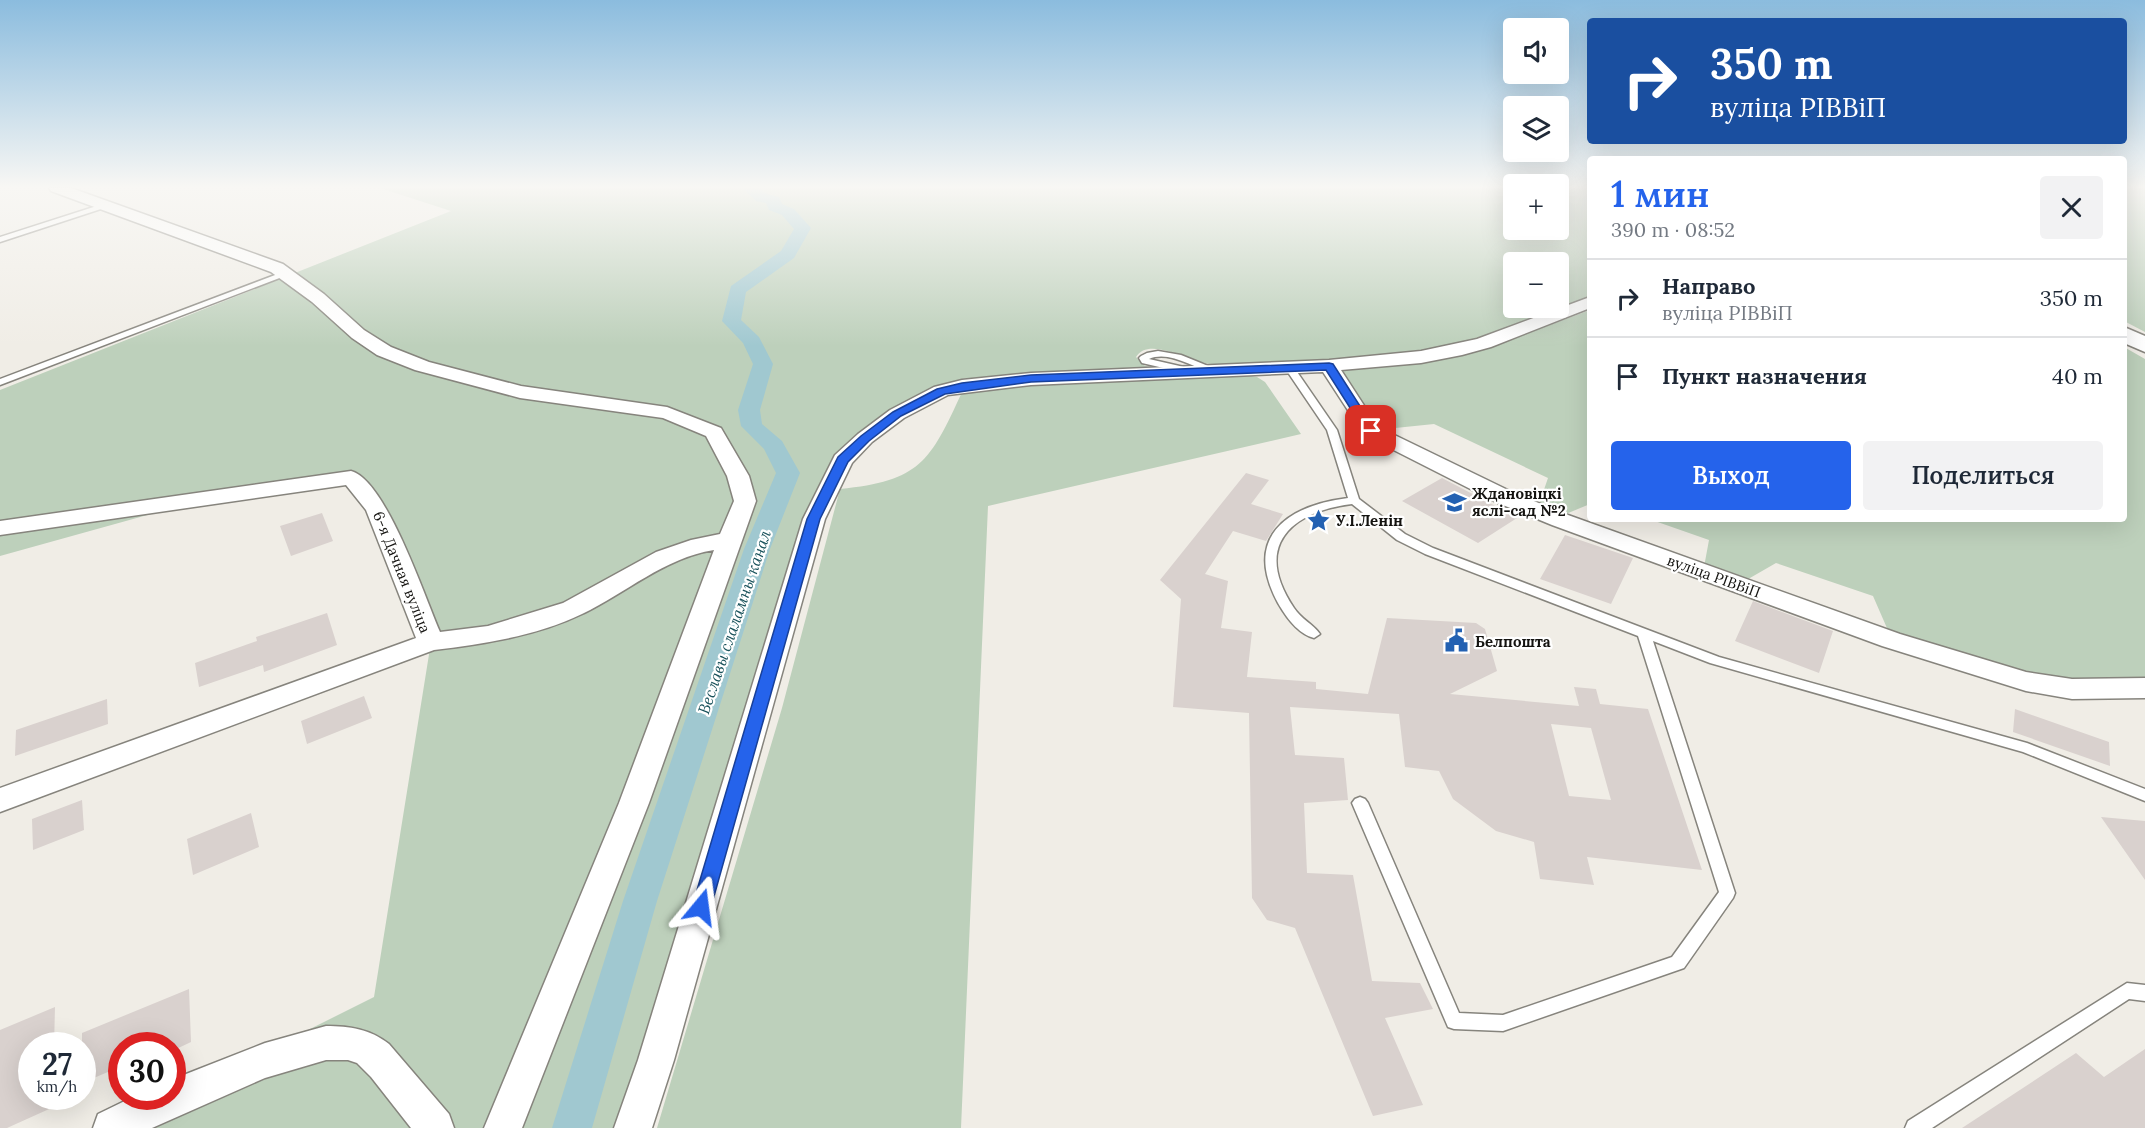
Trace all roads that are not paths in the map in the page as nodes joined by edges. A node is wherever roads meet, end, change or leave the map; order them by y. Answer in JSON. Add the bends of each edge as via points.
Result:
{"nodes":[{"id":1,"x":200,"y":241,"type":"edge"},
{"id":2,"x":282,"y":271,"type":"junction"},
{"id":3,"x":1587,"y":303,"type":"edge"},
{"id":4,"x":2127,"y":336,"type":"edge"},
{"id":5,"x":2145,"y":345,"type":"edge"},
{"id":6,"x":1329,"y":366,"type":"junction"},
{"id":7,"x":1290,"y":368,"type":"junction"},
{"id":8,"x":1203,"y":371,"type":"junction"},
{"id":9,"x":0,"y":382,"type":"edge"},
{"id":10,"x":1354,"y":500,"type":"junction"},
{"id":11,"x":0,"y":528,"type":"edge"},
{"id":12,"x":729,"y":540,"type":"junction"},
{"id":13,"x":1644,"y":633,"type":"junction"},
{"id":14,"x":1314,"y":634,"type":"dead end"},
{"id":15,"x":430,"y":642,"type":"junction"},
{"id":16,"x":2145,"y":688,"type":"edge"},
{"id":17,"x":2145,"y":795,"type":"edge"},
{"id":18,"x":0,"y":800,"type":"edge"},
{"id":19,"x":1360,"y":802,"type":"dead end"},
{"id":20,"x":2145,"y":993,"type":"edge"},
{"id":21,"x":127,"y":1120,"type":"edge"},
{"id":22,"x":435,"y":1128,"type":"edge"},
{"id":23,"x":503,"y":1128,"type":"edge"},
{"id":24,"x":633,"y":1128,"type":"edge"},
{"id":25,"x":1915,"y":1128,"type":"edge"}],
"edges":[{"from":1,"to":2,"type":"street"},
{"from":2,"to":9,"type":"lane"},
{"from":2,"to":12,"type":"street","via":[[358,334],[384,351],[412,362],[520,392],[667,413],[714,432],[738,476],[745,501]]},
{"from":3,"to":6,"type":"street","via":[[1509,335],[1455,351]]},
{"from":4,"to":5,"type":"street"},
{"from":6,"to":7,"type":"street"},
{"from":6,"to":16,"type":"street","name":"вуліца РІВВіП","via":[[1371,431],[1551,516],[1891,640],[2026,681],[2072,689]]},
{"from":7,"to":8,"type":"street"},
{"from":7,"to":10,"type":"lane","via":[[1332,430]]},
{"from":8,"to":8,"type":"lane","via":[[1162,353],[1150,353],[1144,358],[1152,364]]},
{"from":8,"to":24,"type":"street","via":[[1031,379],[941,391],[897,414],[843,460],[814,519],[660,1049]]},
{"from":10,"to":13,"type":"lane","via":[[1401,537],[1429,551]]},
{"from":10,"to":14,"type":"lane","via":[[1319,505],[1304,512],[1279,532],[1270,548],[1275,586],[1294,621]]},
{"from":11,"to":15,"type":"street","name":"6-я Дачная вуліца","via":[[351,478],[377,508]]},
{"from":12,"to":15,"type":"street","via":[[664,557],[573,609],[489,635]]},
{"from":12,"to":23,"type":"street","via":[[634,803]]},
{"from":13,"to":17,"type":"lane","via":[[1715,660],[2027,748]]},
{"from":13,"to":19,"type":"lane","via":[[1727,893],[1678,963],[1503,1023],[1454,1021]]},
{"from":15,"to":18,"type":"street","name":"6-я Дачная вуліца"},
{"from":20,"to":25,"type":"lane","via":[[2127,991]]},
{"from":21,"to":22,"type":"street","via":[[272,1059],[316,1045],[347,1042],[373,1052]]}]}
